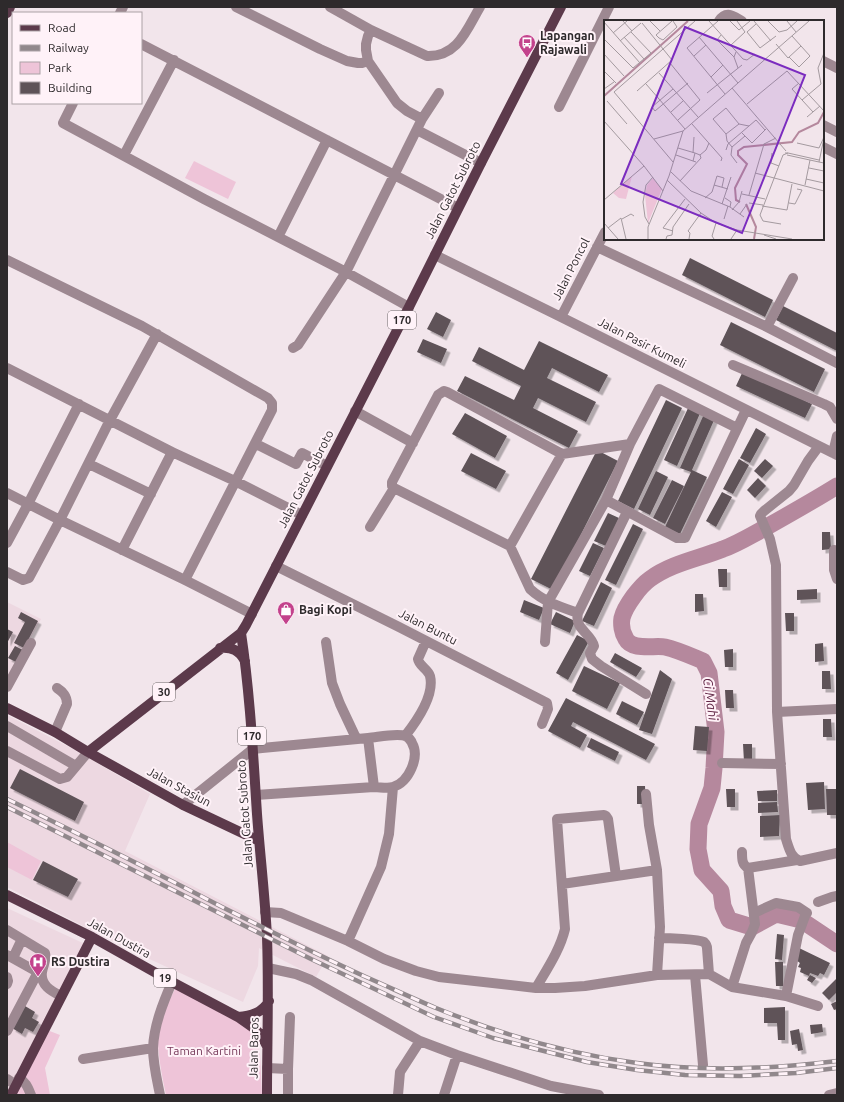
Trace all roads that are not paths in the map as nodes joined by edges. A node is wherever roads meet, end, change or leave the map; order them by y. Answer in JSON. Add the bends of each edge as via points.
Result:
{"nodes":[{"id":1,"x":10,"y":7,"type":"edge"},
{"id":2,"x":236,"y":7,"type":"edge"},
{"id":3,"x":330,"y":7,"type":"edge"},
{"id":4,"x":480,"y":7,"type":"edge"},
{"id":5,"x":561,"y":7,"type":"edge"},
{"id":6,"x":609,"y":7,"type":"edge"},
{"id":7,"x":7,"y":13,"type":"edge"},
{"id":8,"x":720,"y":20,"type":"edge"},
{"id":9,"x":740,"y":20,"type":"edge"},
{"id":10,"x":371,"y":30,"type":"junction"},
{"id":11,"x":142,"y":44,"type":"edge"},
{"id":12,"x":174,"y":60,"type":"junction"},
{"id":13,"x":368,"y":61,"type":"junction"},
{"id":14,"x":824,"y":62,"type":"edge"},
{"id":15,"x":837,"y":68,"type":"edge"},
{"id":16,"x":439,"y":93,"type":"dead end"},
{"id":17,"x":72,"y":104,"type":"edge"},
{"id":18,"x":559,"y":107,"type":"dead end"},
{"id":19,"x":422,"y":119,"type":"junction"},
{"id":20,"x":824,"y":126,"type":"edge"},
{"id":21,"x":417,"y":130,"type":"junction"},
{"id":22,"x":837,"y":132,"type":"edge"},
{"id":23,"x":327,"y":140,"type":"junction"},
{"id":24,"x":824,"y":148,"type":"edge"},
{"id":25,"x":837,"y":154,"type":"edge"},
{"id":26,"x":124,"y":156,"type":"junction"},
{"id":27,"x":481,"y":163,"type":"junction"},
{"id":28,"x":394,"y":174,"type":"junction"},
{"id":29,"x":458,"y":208,"type":"junction"},
{"id":30,"x":604,"y":234,"type":"edge"},
{"id":31,"x":278,"y":237,"type":"junction"},
{"id":32,"x":597,"y":246,"type":"junction"},
{"id":33,"x":435,"y":255,"type":"junction"},
{"id":34,"x":7,"y":260,"type":"edge"},
{"id":35,"x":346,"y":272,"type":"junction"},
{"id":36,"x":793,"y":278,"type":"dead end"},
{"id":37,"x":409,"y":307,"type":"junction"},
{"id":38,"x":561,"y":317,"type":"junction"},
{"id":39,"x":767,"y":327,"type":"junction"},
{"id":40,"x":157,"y":334,"type":"junction"},
{"id":41,"x":293,"y":348,"type":"dead end"},
{"id":42,"x":837,"y":363,"type":"edge"},
{"id":43,"x":733,"y":365,"type":"dead end"},
{"id":44,"x":7,"y":368,"type":"edge"},
{"id":45,"x":79,"y":404,"type":"junction"},
{"id":46,"x":746,"y":410,"type":"junction"},
{"id":47,"x":355,"y":411,"type":"junction"},
{"id":48,"x":837,"y":419,"type":"edge"},
{"id":49,"x":110,"y":420,"type":"junction"},
{"id":50,"x":737,"y":428,"type":"junction"},
{"id":51,"x":837,"y":436,"type":"edge"},
{"id":52,"x":413,"y":443,"type":"junction"},
{"id":53,"x":256,"y":444,"type":"junction"},
{"id":54,"x":630,"y":444,"type":"junction"},
{"id":55,"x":819,"y":446,"type":"junction"},
{"id":56,"x":172,"y":452,"type":"junction"},
{"id":57,"x":562,"y":454,"type":"junction"},
{"id":58,"x":835,"y":454,"type":"edge"},
{"id":59,"x":88,"y":464,"type":"junction"},
{"id":60,"x":327,"y":466,"type":"junction"},
{"id":61,"x":235,"y":481,"type":"junction"},
{"id":62,"x":394,"y":488,"type":"junction"},
{"id":63,"x":7,"y":493,"type":"edge"},
{"id":64,"x":151,"y":494,"type":"junction"},
{"id":65,"x":606,"y":500,"type":"junction"},
{"id":66,"x":28,"y":504,"type":"junction"},
{"id":67,"x":627,"y":512,"type":"junction"},
{"id":68,"x":302,"y":515,"type":"junction"},
{"id":69,"x":60,"y":520,"type":"junction"},
{"id":70,"x":370,"y":527,"type":"dead end"},
{"id":71,"x":7,"y":543,"type":"edge"},
{"id":72,"x":510,"y":546,"type":"junction"},
{"id":73,"x":122,"y":550,"type":"junction"},
{"id":74,"x":834,"y":550,"type":"dead end"},
{"id":75,"x":276,"y":566,"type":"junction"},
{"id":76,"x":7,"y":572,"type":"edge"},
{"id":77,"x":837,"y":579,"type":"edge"},
{"id":78,"x":185,"y":580,"type":"junction"},
{"id":79,"x":548,"y":602,"type":"junction"},
{"id":80,"x":578,"y":613,"type":"junction"},
{"id":81,"x":252,"y":614,"type":"junction"},
{"id":82,"x":241,"y":632,"type":"junction"},
{"id":83,"x":426,"y":641,"type":"junction"},
{"id":84,"x":326,"y":642,"type":"dead end"},
{"id":85,"x":545,"y":642,"type":"dead end"},
{"id":86,"x":31,"y":644,"type":"dead end"},
{"id":87,"x":220,"y":648,"type":"junction"},
{"id":88,"x":245,"y":662,"type":"junction"},
{"id":89,"x":7,"y":687,"type":"edge"},
{"id":90,"x":57,"y":688,"type":"dead end"},
{"id":91,"x":646,"y":694,"type":"dead end"},
{"id":92,"x":7,"y":708,"type":"edge"},
{"id":93,"x":837,"y":709,"type":"edge"},
{"id":94,"x":777,"y":712,"type":"junction"},
{"id":95,"x":542,"y":724,"type":"dead end"},
{"id":96,"x":7,"y":726,"type":"edge"},
{"id":97,"x":55,"y":732,"type":"junction"},
{"id":98,"x":405,"y":736,"type":"junction"},
{"id":99,"x":356,"y":738,"type":"junction"},
{"id":100,"x":368,"y":738,"type":"junction"},
{"id":101,"x":253,"y":749,"type":"junction"},
{"id":102,"x":7,"y":751,"type":"edge"},
{"id":103,"x":88,"y":752,"type":"junction"},
{"id":104,"x":722,"y":762,"type":"dead end"},
{"id":105,"x":781,"y":764,"type":"junction"},
{"id":106,"x":76,"y":766,"type":"junction"},
{"id":107,"x":393,"y":787,"type":"junction"},
{"id":108,"x":374,"y":788,"type":"junction"},
{"id":109,"x":646,"y":794,"type":"dead end"},
{"id":110,"x":256,"y":795,"type":"junction"},
{"id":111,"x":183,"y":805,"type":"junction"},
{"id":112,"x":259,"y":841,"type":"junction"},
{"id":113,"x":742,"y":852,"type":"dead end"},
{"id":114,"x":837,"y":853,"type":"edge"},
{"id":115,"x":797,"y":860,"type":"junction"},
{"id":116,"x":748,"y":868,"type":"junction"},
{"id":117,"x":657,"y":870,"type":"junction"},
{"id":118,"x":616,"y":876,"type":"junction"},
{"id":119,"x":562,"y":884,"type":"junction"},
{"id":120,"x":7,"y":895,"type":"edge"},
{"id":121,"x":837,"y":896,"type":"edge"},
{"id":122,"x":818,"y":902,"type":"dead end"},
{"id":123,"x":265,"y":912,"type":"junction"},
{"id":124,"x":754,"y":915,"type":"junction"},
{"id":125,"x":7,"y":930,"type":"edge"},
{"id":126,"x":92,"y":937,"type":"junction"},
{"id":127,"x":659,"y":938,"type":"junction"},
{"id":128,"x":22,"y":939,"type":"junction"},
{"id":129,"x":348,"y":941,"type":"junction"},
{"id":130,"x":10,"y":957,"type":"edge"},
{"id":131,"x":268,"y":968,"type":"junction"},
{"id":132,"x":40,"y":973,"type":"junction"},
{"id":133,"x":709,"y":974,"type":"junction"},
{"id":134,"x":658,"y":975,"type":"junction"},
{"id":135,"x":694,"y":975,"type":"junction"},
{"id":136,"x":7,"y":977,"type":"edge"},
{"id":137,"x":172,"y":982,"type":"junction"},
{"id":138,"x":7,"y":984,"type":"edge"},
{"id":139,"x":732,"y":987,"type":"junction"},
{"id":140,"x":536,"y":988,"type":"junction"},
{"id":141,"x":61,"y":996,"type":"junction"},
{"id":142,"x":786,"y":996,"type":"junction"},
{"id":143,"x":268,"y":1001,"type":"junction"},
{"id":144,"x":818,"y":1006,"type":"dead end"},
{"id":145,"x":290,"y":1016,"type":"dead end"},
{"id":146,"x":238,"y":1017,"type":"junction"},
{"id":147,"x":7,"y":1030,"type":"edge"},
{"id":148,"x":420,"y":1041,"type":"junction"},
{"id":149,"x":267,"y":1046,"type":"junction"},
{"id":150,"x":154,"y":1048,"type":"junction"},
{"id":151,"x":457,"y":1055,"type":"junction"},
{"id":152,"x":84,"y":1059,"type":"dead end"},
{"id":153,"x":703,"y":1065,"type":"dead end"},
{"id":154,"x":267,"y":1068,"type":"junction"},
{"id":155,"x":288,"y":1069,"type":"junction"},
{"id":156,"x":7,"y":1079,"type":"edge"},
{"id":157,"x":18,"y":1082,"type":"junction"},
{"id":158,"x":550,"y":1090,"type":"edge"},
{"id":159,"x":837,"y":1093,"type":"edge"},
{"id":160,"x":10,"y":1095,"type":"edge"},
{"id":161,"x":31,"y":1095,"type":"edge"},
{"id":162,"x":160,"y":1095,"type":"edge"},
{"id":163,"x":266,"y":1095,"type":"edge"},
{"id":164,"x":288,"y":1095,"type":"edge"},
{"id":165,"x":398,"y":1095,"type":"edge"},
{"id":166,"x":444,"y":1095,"type":"edge"},
{"id":167,"x":599,"y":1095,"type":"edge"},
{"id":168,"x":829,"y":1095,"type":"edge"}],
"edges":[{"from":1,"to":7,"type":"main road"},
{"from":2,"to":13,"type":"street","via":[[347,61]]},
{"from":3,"to":10,"type":"street"},
{"from":4,"to":10,"type":"street","via":[[457,45],[449,51],[433,56]]},
{"from":5,"to":27,"type":"main road","name":"Jalan Gatot Subroto","number":"170"},
{"from":6,"to":18,"type":"street"},
{"from":8,"to":9,"type":"street","via":[[729,14]]},
{"from":10,"to":13,"type":"street","via":[[366,44]]},
{"from":11,"to":12,"type":"street"},
{"from":12,"to":23,"type":"street"},
{"from":12,"to":26,"type":"street"},
{"from":13,"to":19,"type":"street","via":[[397,103]]},
{"from":14,"to":15,"type":"street"},
{"from":16,"to":19,"type":"street"},
{"from":17,"to":26,"type":"street","via":[[63,123]]},
{"from":19,"to":21,"type":"street"},
{"from":20,"to":22,"type":"street"},
{"from":21,"to":27,"type":"street"},
{"from":21,"to":28,"type":"street"},
{"from":23,"to":28,"type":"street"},
{"from":23,"to":31,"type":"street"},
{"from":24,"to":25,"type":"street"},
{"from":26,"to":31,"type":"street"},
{"from":27,"to":29,"type":"main road","name":"Jalan Gatot Subroto","number":"170"},
{"from":28,"to":29,"type":"street"},
{"from":28,"to":35,"type":"street"},
{"from":29,"to":33,"type":"main road","name":"Jalan Gatot Subroto","number":"170"},
{"from":30,"to":32,"type":"street","name":"Jalan Poncol"},
{"from":31,"to":35,"type":"street"},
{"from":32,"to":38,"type":"street","name":"Jalan Poncol"},
{"from":32,"to":39,"type":"street"},
{"from":33,"to":37,"type":"main road","name":"Jalan Gatot Subroto","number":"170"},
{"from":33,"to":38,"type":"street","name":"Jalan Pasir Kumeli"},
{"from":34,"to":40,"type":"street"},
{"from":35,"to":37,"type":"street"},
{"from":35,"to":41,"type":"street","via":[[298,345]]},
{"from":36,"to":39,"type":"street"},
{"from":37,"to":47,"type":"main road","name":"Jalan Gatot Subroto","number":"170"},
{"from":38,"to":46,"type":"street","name":"Jalan Pasir Kumeli"},
{"from":39,"to":42,"type":"street"},
{"from":40,"to":49,"type":"street"},
{"from":40,"to":53,"type":"street","via":[[268,398],[272,403],[272,410]]},
{"from":43,"to":48,"type":"street","via":[[830,407]]},
{"from":44,"to":45,"type":"street"},
{"from":45,"to":49,"type":"street"},
{"from":45,"to":66,"type":"street"},
{"from":46,"to":50,"type":"street"},
{"from":46,"to":55,"type":"street","name":"Jalan Pasir Kumeli"},
{"from":47,"to":52,"type":"street"},
{"from":47,"to":60,"type":"main road","name":"Jalan Gatot Subroto","number":"170"},
{"from":49,"to":56,"type":"street"},
{"from":49,"to":59,"type":"street"},
{"from":50,"to":54,"type":"street","via":[[658,389]]},
{"from":50,"to":67,"type":"street","via":[[684,538],[677,538]]},
{"from":51,"to":58,"type":"street"},
{"from":52,"to":57,"type":"street","via":[[438,395],[448,392]]},
{"from":52,"to":62,"type":"street","via":[[392,482]]},
{"from":53,"to":60,"type":"street","via":[[296,464],[302,453]]},
{"from":53,"to":61,"type":"street"},
{"from":54,"to":57,"type":"street"},
{"from":54,"to":65,"type":"street"},
{"from":55,"to":58,"type":"street","name":"Jalan Pasir Kumeli"},
{"from":55,"to":94,"type":"street","via":[[792,488],[760,516],[776,565]]},
{"from":56,"to":61,"type":"street"},
{"from":56,"to":64,"type":"street"},
{"from":57,"to":72,"type":"street"},
{"from":59,"to":64,"type":"street"},
{"from":59,"to":69,"type":"street"},
{"from":60,"to":68,"type":"main road","name":"Jalan Gatot Subroto","number":"170"},
{"from":61,"to":68,"type":"street"},
{"from":61,"to":78,"type":"street"},
{"from":62,"to":70,"type":"street"},
{"from":62,"to":72,"type":"street"},
{"from":63,"to":66,"type":"street"},
{"from":64,"to":73,"type":"street"},
{"from":65,"to":67,"type":"street"},
{"from":65,"to":79,"type":"street"},
{"from":66,"to":69,"type":"street"},
{"from":66,"to":71,"type":"street"},
{"from":67,"to":80,"type":"street"},
{"from":68,"to":75,"type":"main road","name":"Jalan Gatot Subroto","number":"170"},
{"from":69,"to":73,"type":"street"},
{"from":69,"to":76,"type":"street","via":[[29,578],[23,580]]},
{"from":72,"to":79,"type":"street","via":[[530,589]]},
{"from":73,"to":78,"type":"street"},
{"from":74,"to":77,"type":"street","via":[[834,570]]},
{"from":75,"to":81,"type":"main road","name":"Jalan Gatot Subroto","number":"170"},
{"from":75,"to":83,"type":"street","name":"Jalan Buntu"},
{"from":78,"to":81,"type":"street"},
{"from":79,"to":80,"type":"street"},
{"from":79,"to":85,"type":"street"},
{"from":80,"to":91,"type":"street","via":[[582,630],[593,642],[594,646],[590,653],[592,659]]},
{"from":81,"to":82,"type":"main road","name":"Jalan Gatot Subroto","number":"170"},
{"from":82,"to":87,"type":"main road","number":"30"},
{"from":82,"to":88,"type":"main road","name":"Jalan Gatot Subroto","number":"170"},
{"from":83,"to":95,"type":"street","name":"Jalan Buntu","via":[[547,703],[548,709]]},
{"from":83,"to":98,"type":"street","via":[[418,662],[430,676],[429,694],[413,727]]},
{"from":84,"to":99,"type":"street","via":[[332,683]]},
{"from":86,"to":89,"type":"street"},
{"from":87,"to":88,"type":"main road","via":[[238,651]]},
{"from":87,"to":103,"type":"main road","number":"30"},
{"from":88,"to":101,"type":"main road","name":"Jalan Gatot Subroto","number":"170"},
{"from":90,"to":97,"type":"street","via":[[63,692],[67,704]]},
{"from":92,"to":97,"type":"main road","name":"Jalan Stasiun"},
{"from":93,"to":94,"type":"street"},
{"from":94,"to":105,"type":"street"},
{"from":96,"to":106,"type":"street"},
{"from":97,"to":103,"type":"main road","name":"Jalan Stasiun"},
{"from":98,"to":100,"type":"street"},
{"from":98,"to":107,"type":"street","via":[[413,744],[415,755],[407,776]]},
{"from":99,"to":100,"type":"street"},
{"from":99,"to":101,"type":"street"},
{"from":100,"to":108,"type":"street"},
{"from":101,"to":110,"type":"main road","name":"Jalan Gatot Subroto","number":"170"},
{"from":101,"to":111,"type":"street"},
{"from":102,"to":106,"type":"street","via":[[60,779],[67,777]]},
{"from":103,"to":106,"type":"street"},
{"from":103,"to":111,"type":"main road","name":"Jalan Stasiun"},
{"from":104,"to":105,"type":"street"},
{"from":105,"to":115,"type":"street","via":[[786,839],[790,851]]},
{"from":107,"to":108,"type":"street"},
{"from":107,"to":129,"type":"street","via":[[389,834],[381,866]]},
{"from":108,"to":110,"type":"street"},
{"from":109,"to":117,"type":"street"},
{"from":110,"to":112,"type":"main road","name":"Jalan Gatot Subroto","number":"170"},
{"from":111,"to":112,"type":"main road","name":"Jalan Stasiun"},
{"from":112,"to":123,"type":"main road","name":"Jalan Gatot Subroto","number":"170"},
{"from":113,"to":116,"type":"street","via":[[743,863]]},
{"from":114,"to":115,"type":"street"},
{"from":115,"to":116,"type":"street"},
{"from":116,"to":124,"type":"street"},
{"from":117,"to":118,"type":"street"},
{"from":117,"to":127,"type":"street"},
{"from":118,"to":119,"type":"street"},
{"from":118,"to":119,"type":"street","via":[[608,819],[604,814],[557,819]]},
{"from":119,"to":140,"type":"street","via":[[565,929],[563,937]]},
{"from":120,"to":126,"type":"main road","name":"Jalan Dustira","number":"19"},
{"from":121,"to":122,"type":"street"},
{"from":123,"to":129,"type":"street","via":[[281,913]]},
{"from":123,"to":131,"type":"main road","name":"Jalan Gatot Subroto","number":"170"},
{"from":124,"to":139,"type":"street","via":[[752,932]]},
{"from":124,"to":142,"type":"street","via":[[776,903],[798,907],[806,914],[798,935]]},
{"from":125,"to":128,"type":"street"},
{"from":126,"to":137,"type":"main road","name":"Jalan Dustira","number":"19"},
{"from":126,"to":141,"type":"main road"},
{"from":127,"to":133,"type":"street","via":[[704,942],[707,948]]},
{"from":127,"to":134,"type":"street"},
{"from":128,"to":130,"type":"street"},
{"from":128,"to":132,"type":"street","via":[[45,953],[46,958]]},
{"from":129,"to":140,"type":"street","via":[[384,959],[439,977]]},
{"from":130,"to":132,"type":"street"},
{"from":131,"to":143,"type":"main road","name":"Jalan Gatot Subroto","number":"170"},
{"from":131,"to":148,"type":"street","via":[[310,980]]},
{"from":132,"to":141,"type":"street","via":[[46,986]]},
{"from":132,"to":147,"type":"street"},
{"from":133,"to":135,"type":"street"},
{"from":133,"to":139,"type":"street"},
{"from":134,"to":135,"type":"street"},
{"from":134,"to":140,"type":"street","via":[[585,986]]},
{"from":135,"to":153,"type":"street"},
{"from":136,"to":138,"type":"street"},
{"from":137,"to":146,"type":"main road","name":"Jalan Dustira","number":"19"},
{"from":137,"to":150,"type":"street","via":[[162,1003],[156,1025]]},
{"from":139,"to":142,"type":"street"},
{"from":141,"to":157,"type":"main road"},
{"from":142,"to":144,"type":"street"},
{"from":143,"to":146,"type":"main road","via":[[257,1013]]},
{"from":143,"to":149,"type":"main road","name":"Jalan Baros","number":"170"},
{"from":145,"to":155,"type":"street"},
{"from":146,"to":149,"type":"main road","name":"Jalan Dustira","number":"19","via":[[255,1028]]},
{"from":148,"to":151,"type":"street"},
{"from":148,"to":165,"type":"street","via":[[400,1072]]},
{"from":149,"to":154,"type":"main road","name":"Jalan Baros","number":"170"},
{"from":150,"to":152,"type":"street"},
{"from":150,"to":162,"type":"street"},
{"from":151,"to":158,"type":"street"},
{"from":151,"to":166,"type":"street"},
{"from":154,"to":155,"type":"street"},
{"from":154,"to":163,"type":"main road","name":"Jalan Baros","number":"170"},
{"from":155,"to":164,"type":"street"},
{"from":156,"to":157,"type":"street"},
{"from":157,"to":160,"type":"main road"},
{"from":157,"to":161,"type":"street","via":[[24,1080]]},
{"from":158,"to":167,"type":"street"},
{"from":159,"to":168,"type":"street"}]}
